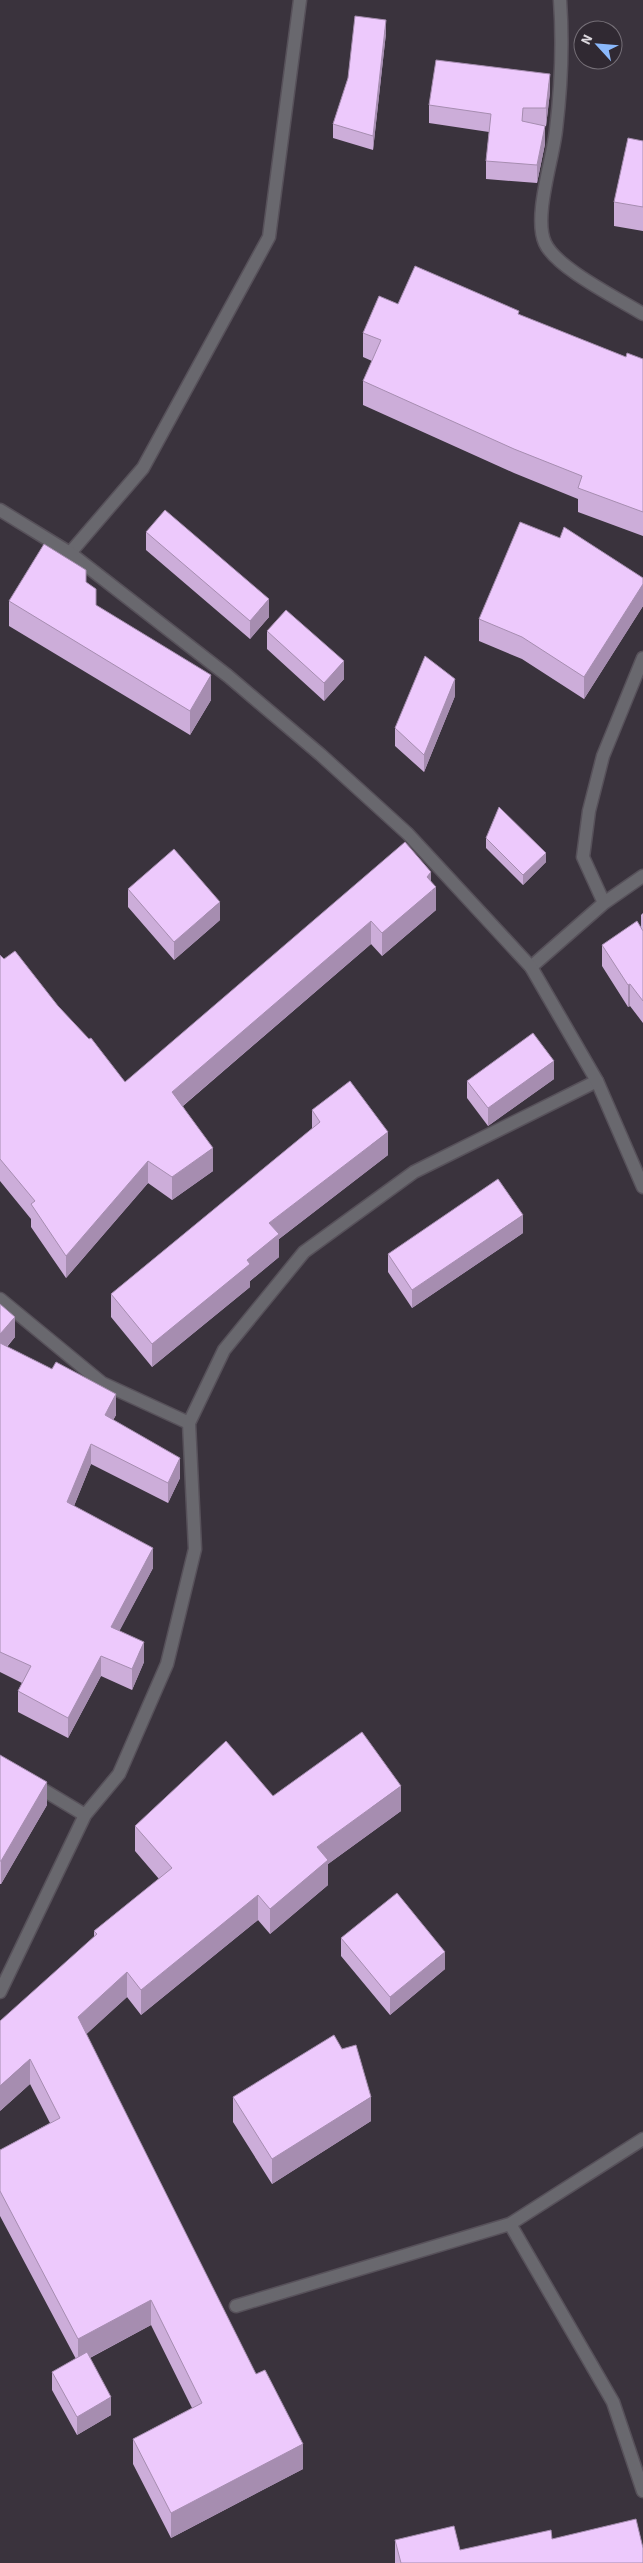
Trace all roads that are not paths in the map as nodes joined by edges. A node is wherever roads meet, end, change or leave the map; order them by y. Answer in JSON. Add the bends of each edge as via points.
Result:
{"nodes":[{"id":1,"x":300,"y":0,"type":"edge"},
{"id":2,"x":560,"y":0,"type":"edge"},
{"id":3,"x":643,"y":314,"type":"edge"},
{"id":4,"x":0,"y":510,"type":"edge"},
{"id":5,"x":70,"y":553,"type":"junction"},
{"id":6,"x":643,"y":658,"type":"edge"},
{"id":7,"x":643,"y":876,"type":"edge"},
{"id":8,"x":604,"y":903,"type":"junction"},
{"id":9,"x":531,"y":966,"type":"junction"},
{"id":10,"x":596,"y":1081,"type":"junction"},
{"id":11,"x":643,"y":1187,"type":"edge"},
{"id":12,"x":0,"y":1299,"type":"edge"},
{"id":13,"x":189,"y":1423,"type":"junction"},
{"id":14,"x":17,"y":1774,"type":"edge"},
{"id":15,"x":85,"y":1816,"type":"junction"},
{"id":16,"x":0,"y":1992,"type":"edge"},
{"id":17,"x":643,"y":2139,"type":"edge"},
{"id":18,"x":510,"y":2224,"type":"junction"},
{"id":19,"x":236,"y":2306,"type":"dead end"},
{"id":20,"x":643,"y":2490,"type":"edge"}],
"edges":[{"from":1,"to":5,"type":"street","via":[[269,237],[142,468]]},
{"from":2,"to":3,"type":"street","via":[[562,20],[556,130],[540,220],[545,243],[562,264]]},
{"from":4,"to":5,"type":"street"},
{"from":5,"to":9,"type":"street","via":[[228,676],[321,755],[408,834]]},
{"from":6,"to":8,"type":"street","via":[[602,756],[589,811],[583,857]]},
{"from":7,"to":8,"type":"street"},
{"from":8,"to":9,"type":"street"},
{"from":9,"to":10,"type":"street"},
{"from":10,"to":11,"type":"street"},
{"from":10,"to":13,"type":"street","via":[[414,1172],[304,1252],[224,1350]]},
{"from":12,"to":13,"type":"street","via":[[102,1383]]},
{"from":13,"to":15,"type":"street","via":[[195,1548],[167,1664],[119,1774]]},
{"from":14,"to":15,"type":"street"},
{"from":15,"to":16,"type":"street"},
{"from":17,"to":18,"type":"street"},
{"from":18,"to":19,"type":"street"},
{"from":18,"to":20,"type":"street","via":[[613,2402]]}]}
